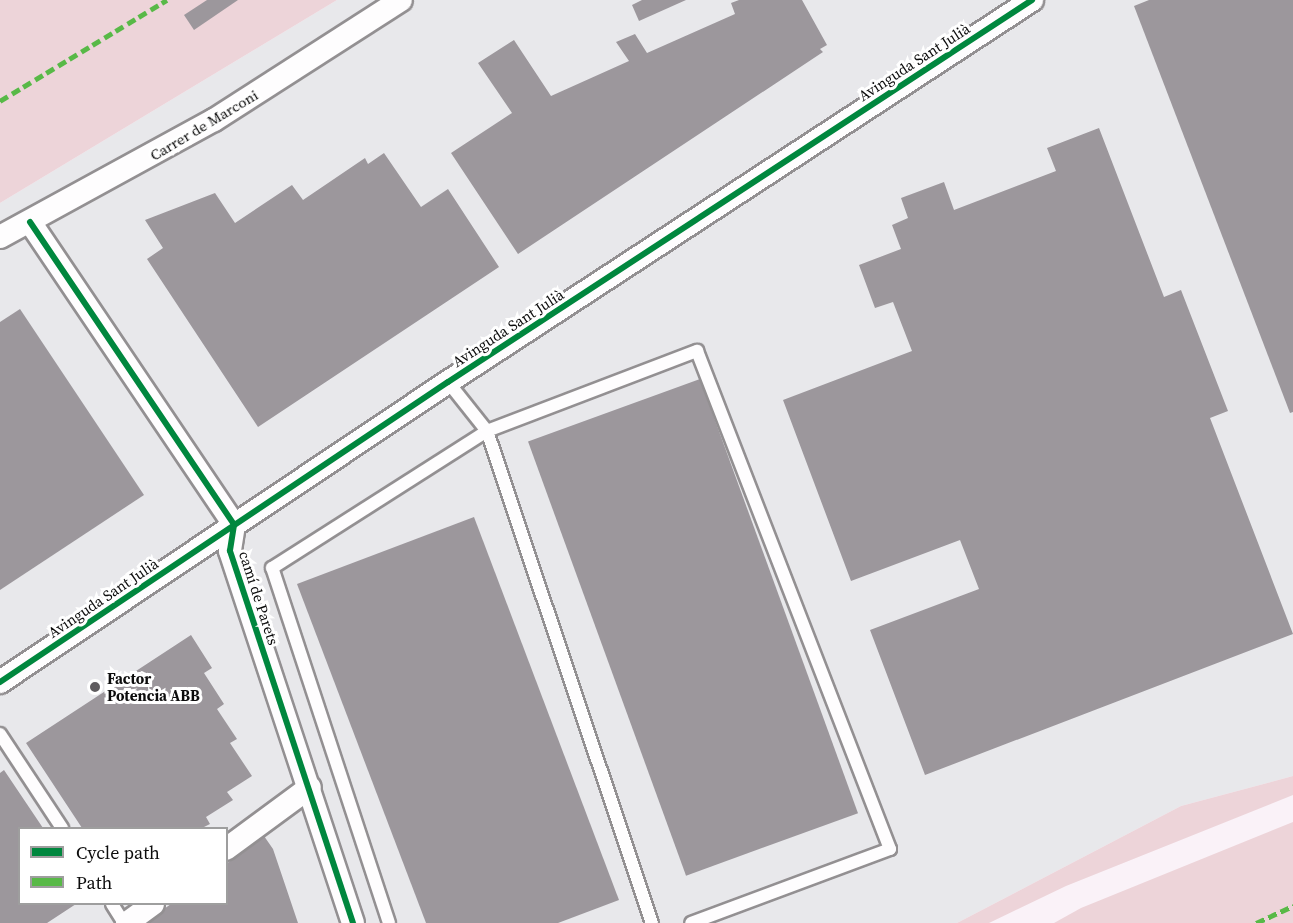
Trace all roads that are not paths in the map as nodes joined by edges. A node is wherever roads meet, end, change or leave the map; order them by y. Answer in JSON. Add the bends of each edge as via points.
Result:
{"nodes":[{"id":1,"x":401,"y":0,"type":"edge"},
{"id":2,"x":1032,"y":0,"type":"edge"},
{"id":3,"x":30,"y":222,"type":"junction"},
{"id":4,"x":0,"y":237,"type":"edge"},
{"id":5,"x":448,"y":382,"type":"junction"},
{"id":6,"x":487,"y":431,"type":"junction"},
{"id":7,"x":234,"y":525,"type":"junction"},
{"id":8,"x":0,"y":682,"type":"edge"},
{"id":9,"x":0,"y":734,"type":"edge"},
{"id":10,"x":310,"y":787,"type":"junction"},
{"id":11,"x":61,"y":827,"type":"edge"},
{"id":12,"x":228,"y":848,"type":"edge"},
{"id":13,"x":113,"y":905,"type":"edge"},
{"id":14,"x":150,"y":905,"type":"edge"},
{"id":15,"x":126,"y":923,"type":"edge"},
{"id":16,"x":352,"y":923,"type":"edge"},
{"id":17,"x":389,"y":923,"type":"edge"},
{"id":18,"x":652,"y":923,"type":"edge"},
{"id":19,"x":691,"y":923,"type":"edge"}],
"edges":[{"from":1,"to":3,"type":"street","name":"Carrer de Marconi","via":[[214,120]]},
{"from":2,"to":5,"type":"street","name":"Avinguda Sant Julià"},
{"from":3,"to":4,"type":"street","name":"Carrer de Marconi"},
{"from":3,"to":7,"type":"street"},
{"from":5,"to":6,"type":"lane"},
{"from":5,"to":7,"type":"street","name":"Avinguda Sant Julià"},
{"from":6,"to":17,"type":"lane","via":[[272,568]]},
{"from":6,"to":18,"type":"lane"},
{"from":6,"to":19,"type":"lane","via":[[697,351],[890,849]]},
{"from":7,"to":8,"type":"street","name":"Avinguda Sant Julià"},
{"from":7,"to":10,"type":"street","name":"camí de Parets","via":[[230,551]]},
{"from":9,"to":11,"type":"lane"},
{"from":10,"to":12,"type":"street"},
{"from":10,"to":16,"type":"street","name":"camí de Parets"},
{"from":13,"to":15,"type":"lane"},
{"from":14,"to":15,"type":"street"}]}
